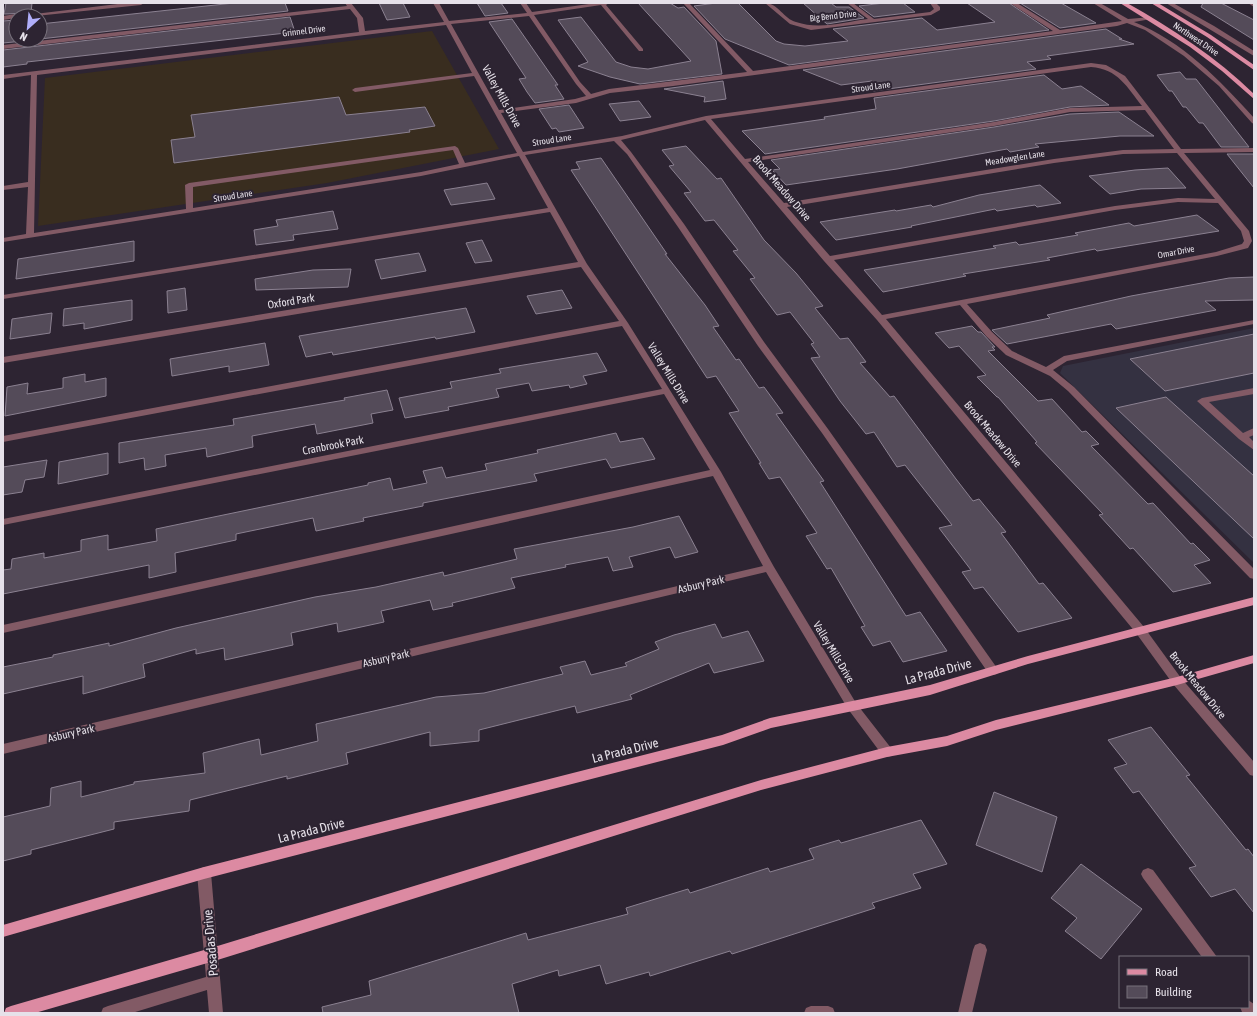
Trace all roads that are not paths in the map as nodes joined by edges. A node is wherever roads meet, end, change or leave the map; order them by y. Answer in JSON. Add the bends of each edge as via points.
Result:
{"nodes":[{"id":1,"x":141,"y":3,"type":"edge"},
{"id":2,"x":436,"y":3,"type":"edge"},
{"id":3,"x":523,"y":3,"type":"edge"},
{"id":4,"x":686,"y":3,"type":"edge"},
{"id":5,"x":768,"y":3,"type":"edge"},
{"id":6,"x":850,"y":3,"type":"edge"},
{"id":7,"x":933,"y":3,"type":"edge"},
{"id":8,"x":1013,"y":3,"type":"edge"},
{"id":9,"x":1096,"y":3,"type":"edge"},
{"id":10,"x":1124,"y":3,"type":"edge"},
{"id":11,"x":1154,"y":3,"type":"edge"},
{"id":12,"x":1169,"y":3,"type":"edge"},
{"id":13,"x":1251,"y":3,"type":"edge"},
{"id":14,"x":605,"y":4,"type":"edge"},
{"id":15,"x":108,"y":5,"type":"edge"},
{"id":16,"x":349,"y":5,"type":"edge"},
{"id":17,"x":1254,"y":5,"type":"edge"},
{"id":18,"x":48,"y":13,"type":"edge"},
{"id":19,"x":531,"y":14,"type":"junction"},
{"id":20,"x":1149,"y":18,"type":"junction"},
{"id":21,"x":872,"y":20,"type":"junction"},
{"id":22,"x":1127,"y":21,"type":"junction"},
{"id":23,"x":447,"y":23,"type":"junction"},
{"id":24,"x":1059,"y":32,"type":"junction"},
{"id":25,"x":362,"y":33,"type":"junction"},
{"id":26,"x":3,"y":46,"type":"edge"},
{"id":27,"x":642,"y":50,"type":"dead end"},
{"id":28,"x":1254,"y":54,"type":"edge"},
{"id":29,"x":1104,"y":66,"type":"joint"},
{"id":30,"x":1254,"y":68,"type":"edge"},
{"id":31,"x":750,"y":73,"type":"junction"},
{"id":32,"x":34,"y":74,"type":"junction"},
{"id":33,"x":475,"y":74,"type":"junction"},
{"id":34,"x":3,"y":77,"type":"edge"},
{"id":35,"x":355,"y":90,"type":"dead end"},
{"id":36,"x":590,"y":97,"type":"junction"},
{"id":37,"x":1254,"y":97,"type":"edge"},
{"id":38,"x":1147,"y":108,"type":"junction"},
{"id":39,"x":497,"y":112,"type":"junction"},
{"id":40,"x":706,"y":118,"type":"junction"},
{"id":41,"x":1254,"y":122,"type":"edge"},
{"id":42,"x":616,"y":139,"type":"junction"},
{"id":43,"x":1254,"y":150,"type":"edge"},
{"id":44,"x":1179,"y":151,"type":"junction"},
{"id":45,"x":521,"y":154,"type":"junction"},
{"id":46,"x":743,"y":161,"type":"junction"},
{"id":47,"x":463,"y":166,"type":"junction"},
{"id":48,"x":31,"y":184,"type":"junction"},
{"id":49,"x":3,"y":188,"type":"edge"},
{"id":50,"x":1220,"y":201,"type":"junction"},
{"id":51,"x":781,"y":206,"type":"junction"},
{"id":52,"x":552,"y":209,"type":"junction"},
{"id":53,"x":190,"y":211,"type":"junction"},
{"id":54,"x":30,"y":236,"type":"junction"},
{"id":55,"x":3,"y":240,"type":"edge"},
{"id":56,"x":828,"y":259,"type":"junction"},
{"id":57,"x":583,"y":264,"type":"junction"},
{"id":58,"x":3,"y":297,"type":"edge"},
{"id":59,"x":962,"y":303,"type":"junction"},
{"id":60,"x":880,"y":318,"type":"junction"},
{"id":61,"x":1254,"y":322,"type":"edge"},
{"id":62,"x":624,"y":323,"type":"junction"},
{"id":63,"x":3,"y":360,"type":"edge"},
{"id":64,"x":1046,"y":371,"type":"junction"},
{"id":65,"x":667,"y":391,"type":"junction"},
{"id":66,"x":1254,"y":391,"type":"edge"},
{"id":67,"x":1254,"y":431,"type":"edge"},
{"id":68,"x":1242,"y":437,"type":"junction"},
{"id":69,"x":3,"y":439,"type":"edge"},
{"id":70,"x":1254,"y":448,"type":"edge"},
{"id":71,"x":716,"y":472,"type":"junction"},
{"id":72,"x":3,"y":522,"type":"edge"},
{"id":73,"x":769,"y":568,"type":"junction"},
{"id":74,"x":1254,"y":575,"type":"edge"},
{"id":75,"x":1254,"y":601,"type":"edge"},
{"id":76,"x":3,"y":629,"type":"edge"},
{"id":77,"x":1140,"y":630,"type":"junction"},
{"id":78,"x":1254,"y":659,"type":"edge"},
{"id":79,"x":993,"y":671,"type":"junction"},
{"id":80,"x":1177,"y":681,"type":"junction"},
{"id":81,"x":852,"y":706,"type":"junction"},
{"id":82,"x":3,"y":749,"type":"edge"},
{"id":83,"x":887,"y":752,"type":"junction"},
{"id":84,"x":1254,"y":771,"type":"edge"},
{"id":85,"x":204,"y":873,"type":"junction"},
{"id":86,"x":1148,"y":874,"type":"dead end"},
{"id":87,"x":3,"y":931,"type":"edge"},
{"id":88,"x":980,"y":950,"type":"dead end"},
{"id":89,"x":211,"y":955,"type":"junction"},
{"id":90,"x":1209,"y":956,"type":"edge"},
{"id":91,"x":214,"y":981,"type":"junction"},
{"id":92,"x":11,"y":1013,"type":"edge"},
{"id":93,"x":108,"y":1013,"type":"edge"},
{"id":94,"x":216,"y":1013,"type":"edge"},
{"id":95,"x":812,"y":1013,"type":"edge"},
{"id":96,"x":828,"y":1013,"type":"edge"},
{"id":97,"x":965,"y":1013,"type":"edge"}],
"edges":[{"from":1,"to":15,"type":"street"},
{"from":2,"to":23,"type":"street","name":"Valley Mills Drive"},
{"from":3,"to":19,"type":"street"},
{"from":4,"to":31,"type":"street"},
{"from":5,"to":21,"type":"street","name":"Big Bend Drive","via":[[792,23],[805,28]]},
{"from":6,"to":21,"type":"street"},
{"from":7,"to":21,"type":"street","name":"Big Bend Drive","via":[[937,10],[931,13]]},
{"from":8,"to":24,"type":"street"},
{"from":9,"to":22,"type":"street"},
{"from":10,"to":20,"type":"main road","name":"Northwest Drive"},
{"from":11,"to":30,"type":"main road","name":"Northwest Drive","via":[[1209,36]]},
{"from":12,"to":28,"type":"street"},
{"from":13,"to":17,"type":"street"},
{"from":14,"to":19,"type":"street","name":"Grinnel Drive"},
{"from":14,"to":27,"type":"street"},
{"from":15,"to":18,"type":"street"},
{"from":16,"to":25,"type":"street","via":[[360,18]]},
{"from":16,"to":26,"type":"street"},
{"from":19,"to":23,"type":"street","name":"Grinnel Drive"},
{"from":19,"to":36,"type":"street"},
{"from":20,"to":22,"type":"street"},
{"from":20,"to":37,"type":"main road","name":"Northwest Drive","via":[[1223,68]]},
{"from":22,"to":24,"type":"street"},
{"from":22,"to":41,"type":"street","via":[[1147,29],[1186,55],[1221,85]]},
{"from":23,"to":25,"type":"street","name":"Grinnel Drive"},
{"from":23,"to":33,"type":"street","name":"Valley Mills Drive"},
{"from":24,"to":31,"type":"street"},
{"from":25,"to":32,"type":"street","name":"Grinnel Drive"},
{"from":29,"to":38,"type":"street","name":"Omar Drive","via":[[1123,77]]},
{"from":29,"to":40,"type":"street","name":"Stroud Lane","via":[[1091,65],[1010,75]]},
{"from":31,"to":36,"type":"street","via":[[609,91]]},
{"from":32,"to":34,"type":"street","name":"Grinnel Drive"},
{"from":32,"to":48,"type":"street"},
{"from":33,"to":35,"type":"street"},
{"from":33,"to":39,"type":"street","name":"Valley Mills Drive"},
{"from":36,"to":39,"type":"street"},
{"from":38,"to":44,"type":"street","name":"Omar Drive"},
{"from":38,"to":46,"type":"street","via":[[1070,110],[994,124]]},
{"from":39,"to":45,"type":"street","name":"Valley Mills Drive"},
{"from":40,"to":42,"type":"street","name":"Stroud Lane"},
{"from":40,"to":46,"type":"street","name":"Brook Meadow Drive"},
{"from":42,"to":45,"type":"street","name":"Stroud Lane"},
{"from":42,"to":79,"type":"street","via":[[629,152],[761,344]]},
{"from":43,"to":44,"type":"street","name":"Meadowglen Lane"},
{"from":44,"to":50,"type":"street","name":"Omar Drive"},
{"from":44,"to":51,"type":"street","name":"Meadowglen Lane","via":[[1123,152],[1054,161]]},
{"from":45,"to":47,"type":"street","name":"Stroud Lane"},
{"from":45,"to":52,"type":"street","name":"Valley Mills Drive"},
{"from":46,"to":51,"type":"street","name":"Brook Meadow Drive"},
{"from":47,"to":53,"type":"street","name":"Stroud Lane"},
{"from":47,"to":53,"type":"street","via":[[455,148],[189,185]]},
{"from":48,"to":49,"type":"street"},
{"from":48,"to":54,"type":"street"},
{"from":50,"to":56,"type":"street","via":[[1178,200],[1115,208]]},
{"from":50,"to":59,"type":"street","name":"Omar Drive","via":[[1245,231],[1248,241],[1245,246],[1217,254]]},
{"from":51,"to":56,"type":"street","name":"Brook Meadow Drive"},
{"from":52,"to":57,"type":"street","name":"Valley Mills Drive"},
{"from":52,"to":58,"type":"street"},
{"from":53,"to":54,"type":"street","name":"Stroud Lane"},
{"from":54,"to":55,"type":"street","name":"Stroud Lane"},
{"from":56,"to":60,"type":"street","name":"Brook Meadow Drive"},
{"from":57,"to":62,"type":"street","name":"Valley Mills Drive"},
{"from":57,"to":63,"type":"street","name":"Oxford Park"},
{"from":59,"to":60,"type":"street","name":"Omar Drive"},
{"from":59,"to":64,"type":"street","via":[[1009,353]]},
{"from":60,"to":77,"type":"street","name":"Brook Meadow Drive"},
{"from":61,"to":64,"type":"street","via":[[1064,359]]},
{"from":62,"to":65,"type":"street","name":"Valley Mills Drive"},
{"from":62,"to":69,"type":"street"},
{"from":64,"to":74,"type":"street","via":[[1071,389]]},
{"from":65,"to":71,"type":"street","name":"Valley Mills Drive"},
{"from":65,"to":72,"type":"street","name":"Cranbrook Park"},
{"from":66,"to":68,"type":"street","via":[[1202,401]]},
{"from":67,"to":68,"type":"street"},
{"from":68,"to":70,"type":"street"},
{"from":71,"to":73,"type":"street","name":"Valley Mills Drive"},
{"from":71,"to":76,"type":"street"},
{"from":73,"to":81,"type":"street","name":"Valley Mills Drive"},
{"from":73,"to":82,"type":"street","name":"Asbury Park"},
{"from":75,"to":77,"type":"main road","name":"La Prada Drive"},
{"from":77,"to":79,"type":"main road","name":"La Prada Drive"},
{"from":77,"to":80,"type":"street","name":"Brook Meadow Drive"},
{"from":78,"to":80,"type":"main road"},
{"from":79,"to":81,"type":"main road","name":"La Prada Drive","via":[[930,690]]},
{"from":80,"to":83,"type":"main road","via":[[996,725],[947,742]]},
{"from":80,"to":84,"type":"street","name":"Brook Meadow Drive"},
{"from":81,"to":83,"type":"street","name":"Valley Mills Drive"},
{"from":81,"to":85,"type":"main road","name":"La Prada Drive","via":[[770,723],[723,740]]},
{"from":83,"to":89,"type":"main road","via":[[761,785]]},
{"from":85,"to":87,"type":"main road","name":"La Prada Drive"},
{"from":85,"to":89,"type":"street","name":"Posadas Drive"},
{"from":86,"to":90,"type":"street"},
{"from":88,"to":97,"type":"street"},
{"from":89,"to":91,"type":"street","name":"Posadas Drive"},
{"from":89,"to":92,"type":"main road"},
{"from":91,"to":93,"type":"street"},
{"from":91,"to":94,"type":"street","name":"Posadas Drive"},
{"from":95,"to":96,"type":"street"}]}
